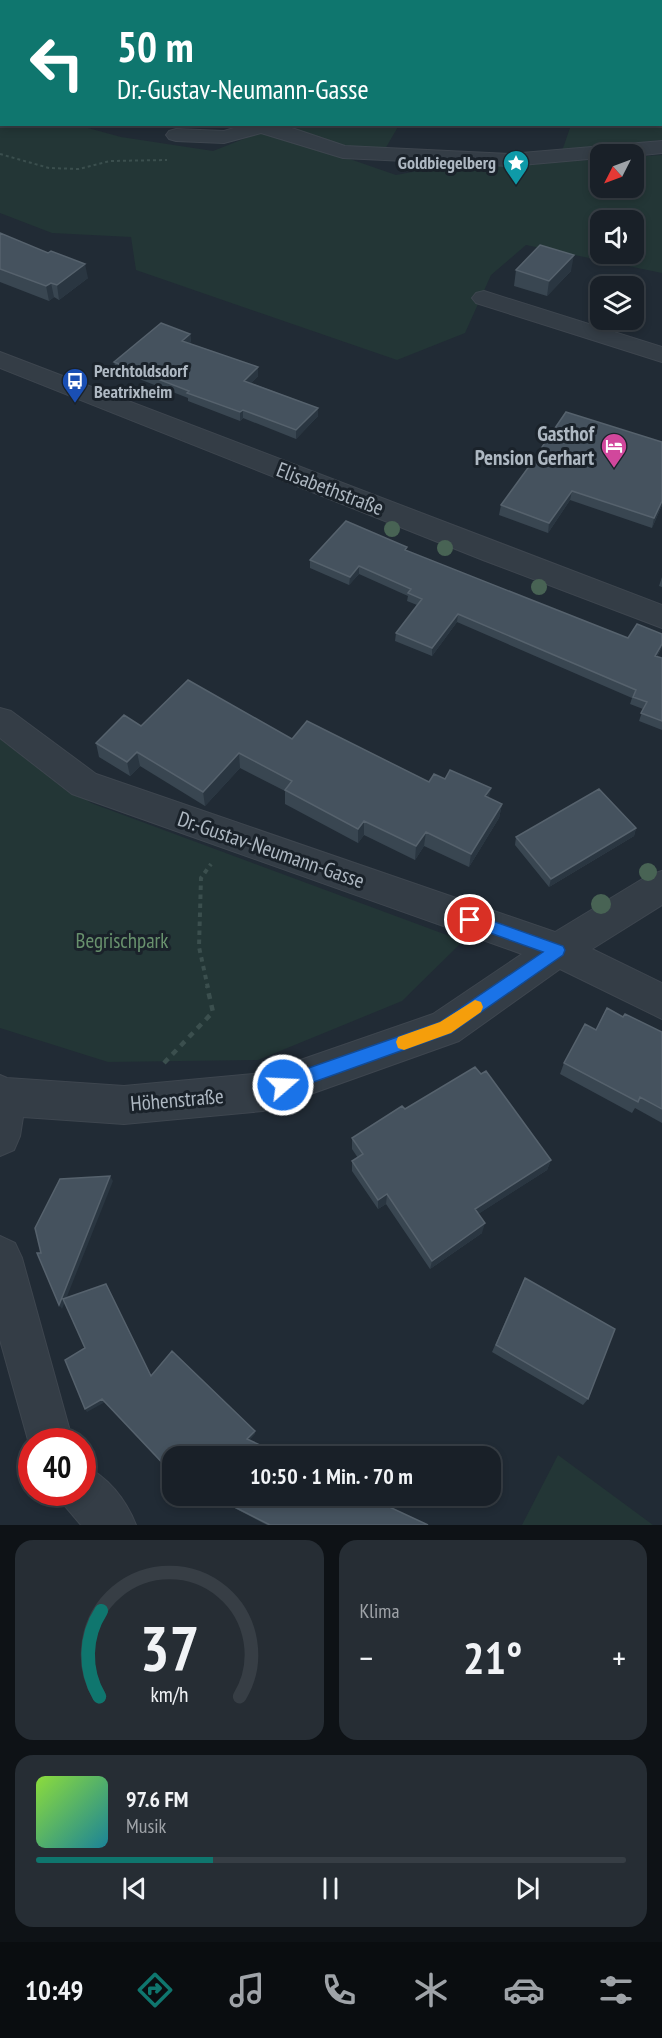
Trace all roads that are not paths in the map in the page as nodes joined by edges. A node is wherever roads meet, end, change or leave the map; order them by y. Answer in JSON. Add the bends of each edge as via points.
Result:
{"nodes":[{"id":1,"x":176,"y":135,"type":"dead end"},
{"id":2,"x":662,"y":147,"type":"edge"},
{"id":3,"x":484,"y":298,"type":"dead end"},
{"id":4,"x":662,"y":355,"type":"edge"},
{"id":5,"x":0,"y":359,"type":"edge"},
{"id":6,"x":662,"y":617,"type":"edge"},
{"id":7,"x":0,"y":720,"type":"edge"},
{"id":8,"x":662,"y":886,"type":"edge"},
{"id":9,"x":558,"y":950,"type":"junction"},
{"id":10,"x":662,"y":1002,"type":"edge"},
{"id":11,"x":3,"y":1096,"type":"edge"},
{"id":12,"x":0,"y":1136,"type":"edge"},
{"id":13,"x":0,"y":1258,"type":"edge"},
{"id":14,"x":46,"y":1428,"type":"edge"},
{"id":15,"x":96,"y":1506,"type":"edge"},
{"id":16,"x":112,"y":1525,"type":"edge"}],
"edges":[{"from":1,"to":2,"type":"street","via":[[224,137],[261,127],[343,153],[510,160]]},
{"from":3,"to":4,"type":"street"},
{"from":5,"to":6,"type":"street","name":"Elisabethstraße"},
{"from":7,"to":9,"type":"street","name":"Dr.-Gustav-Neumann-Gasse","via":[[84,784]]},
{"from":8,"to":9,"type":"street","name":"Höhenstraße"},
{"from":9,"to":10,"type":"street","name":"Dr.-Gustav-Neumann-Gasse"},
{"from":9,"to":11,"type":"street","name":"Höhenstraße","via":[[445,1028],[263,1092],[124,1105]]},
{"from":11,"to":12,"type":"street"},
{"from":13,"to":14,"type":"street"},
{"from":15,"to":16,"type":"street"}]}
